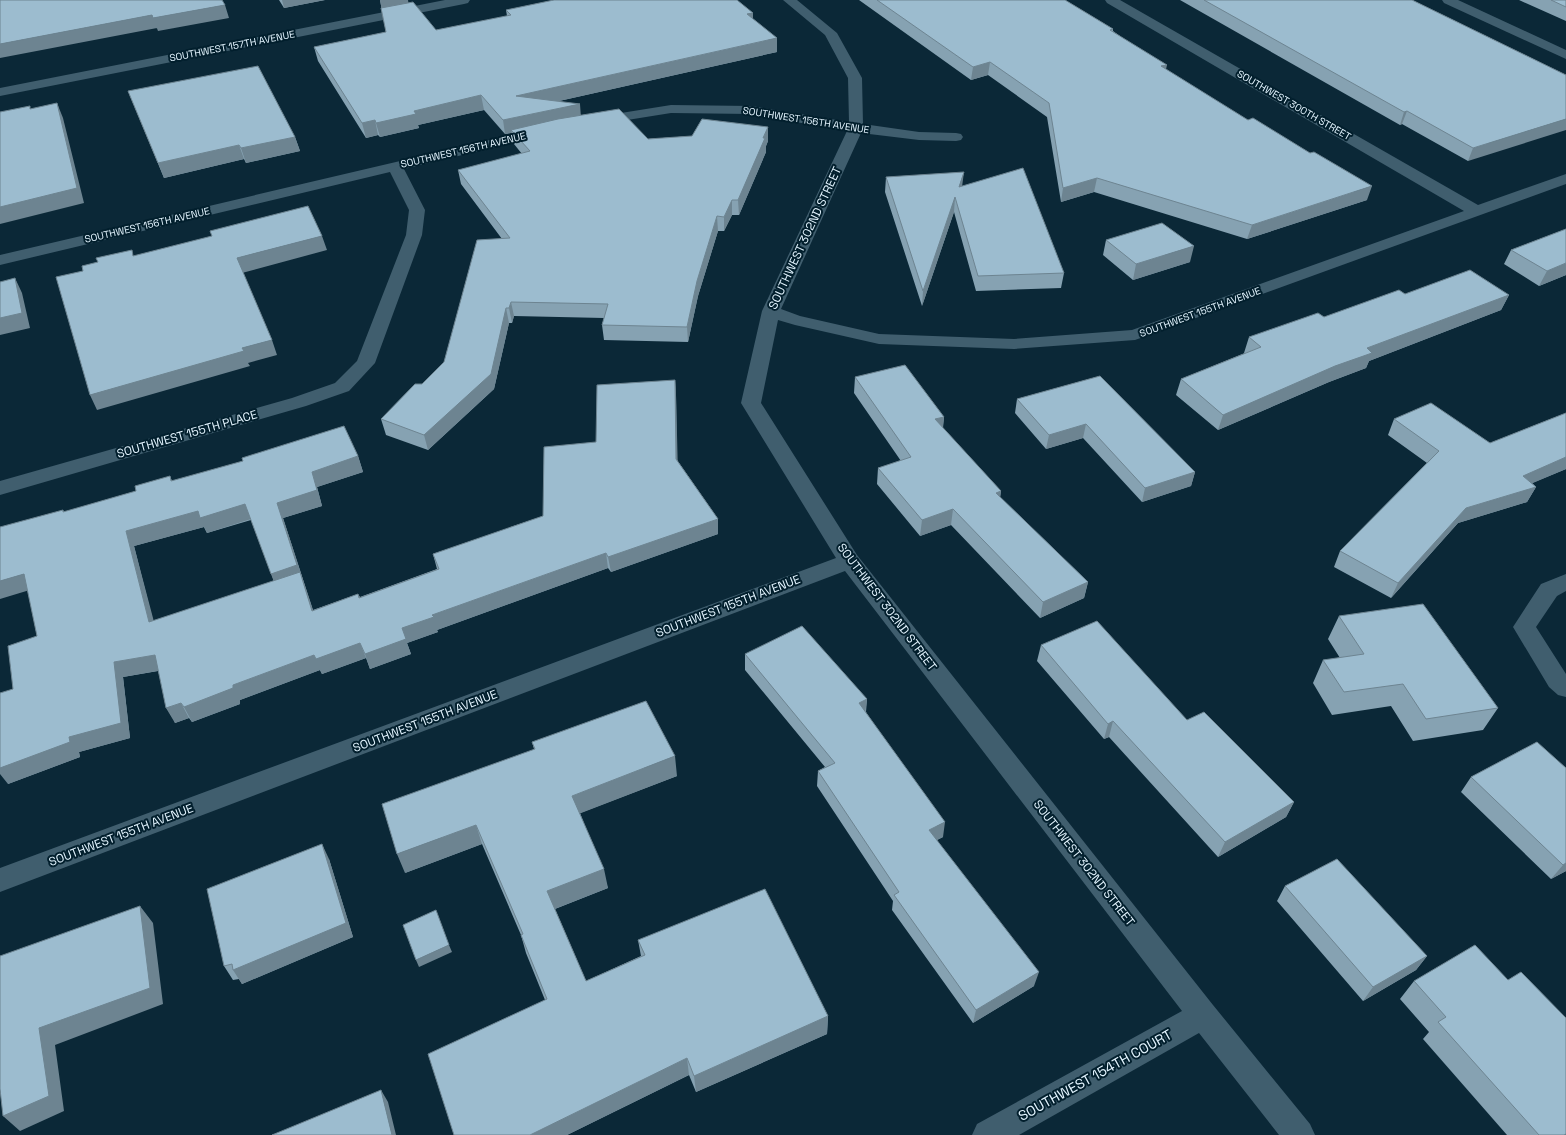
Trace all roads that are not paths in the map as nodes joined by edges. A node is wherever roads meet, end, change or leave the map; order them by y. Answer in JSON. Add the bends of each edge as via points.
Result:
{"nodes":[{"id":1,"x":464,"y":0,"type":"edge"},
{"id":2,"x":789,"y":0,"type":"edge"},
{"id":3,"x":1111,"y":0,"type":"edge"},
{"id":4,"x":1448,"y":0,"type":"edge"},
{"id":5,"x":1566,"y":55,"type":"edge"},
{"id":6,"x":0,"y":92,"type":"edge"},
{"id":7,"x":582,"y":124,"type":"edge"},
{"id":8,"x":856,"y":128,"type":"junction"},
{"id":9,"x":552,"y":129,"type":"edge"},
{"id":10,"x":956,"y":137,"type":"dead end"},
{"id":11,"x":395,"y":166,"type":"junction"},
{"id":12,"x":1566,"y":179,"type":"edge"},
{"id":13,"x":1476,"y":211,"type":"junction"},
{"id":14,"x":0,"y":260,"type":"edge"},
{"id":15,"x":771,"y":311,"type":"junction"},
{"id":16,"x":0,"y":488,"type":"edge"},
{"id":17,"x":849,"y":561,"type":"junction"},
{"id":18,"x":1566,"y":582,"type":"edge"},
{"id":19,"x":1566,"y":688,"type":"edge"},
{"id":20,"x":0,"y":880,"type":"edge"},
{"id":21,"x":1203,"y":1015,"type":"junction"},
{"id":22,"x":988,"y":1135,"type":"edge"},
{"id":23,"x":1299,"y":1135,"type":"edge"}],
"edges":[{"from":1,"to":6,"type":"street","name":"SOUTHWEST 157TH AVENUE"},
{"from":2,"to":8,"type":"street","name":"SOUTHWEST 302ND STREET","via":[[830,33],[855,78]]},
{"from":3,"to":13,"type":"street","name":"SOUTHWEST 300TH STREET"},
{"from":4,"to":5,"type":"street"},
{"from":7,"to":8,"type":"street","name":"SOUTHWEST 156TH AVENUE","via":[[671,109],[751,110]]},
{"from":8,"to":10,"type":"street","name":"SOUTHWEST 156TH AVENUE","via":[[919,136]]},
{"from":8,"to":15,"type":"street","name":"SOUTHWEST 302ND STREET"},
{"from":9,"to":11,"type":"street","name":"SOUTHWEST 156TH AVENUE"},
{"from":11,"to":14,"type":"street","name":"SOUTHWEST 156TH AVENUE"},
{"from":11,"to":16,"type":"street","name":"SOUTHWEST 155TH PLACE","via":[[417,210],[414,235],[366,363],[342,387],[306,400]]},
{"from":12,"to":13,"type":"street","name":"SOUTHWEST 155TH AVENUE"},
{"from":13,"to":15,"type":"street","name":"SOUTHWEST 155TH AVENUE","via":[[1135,335],[1014,344],[879,339],[795,320]]},
{"from":15,"to":17,"type":"street","name":"SOUTHWEST 302ND STREET","via":[[751,403]]},
{"from":17,"to":20,"type":"street","name":"SOUTHWEST 155TH AVENUE"},
{"from":17,"to":21,"type":"street","name":"SOUTHWEST 302ND STREET"},
{"from":18,"to":19,"type":"street","via":[[1550,590],[1524,627],[1557,680]]},
{"from":21,"to":22,"type":"street","name":"SOUTHWEST 154TH COURT"},
{"from":21,"to":23,"type":"street","name":"SOUTHWEST 302ND STREET"}]}
